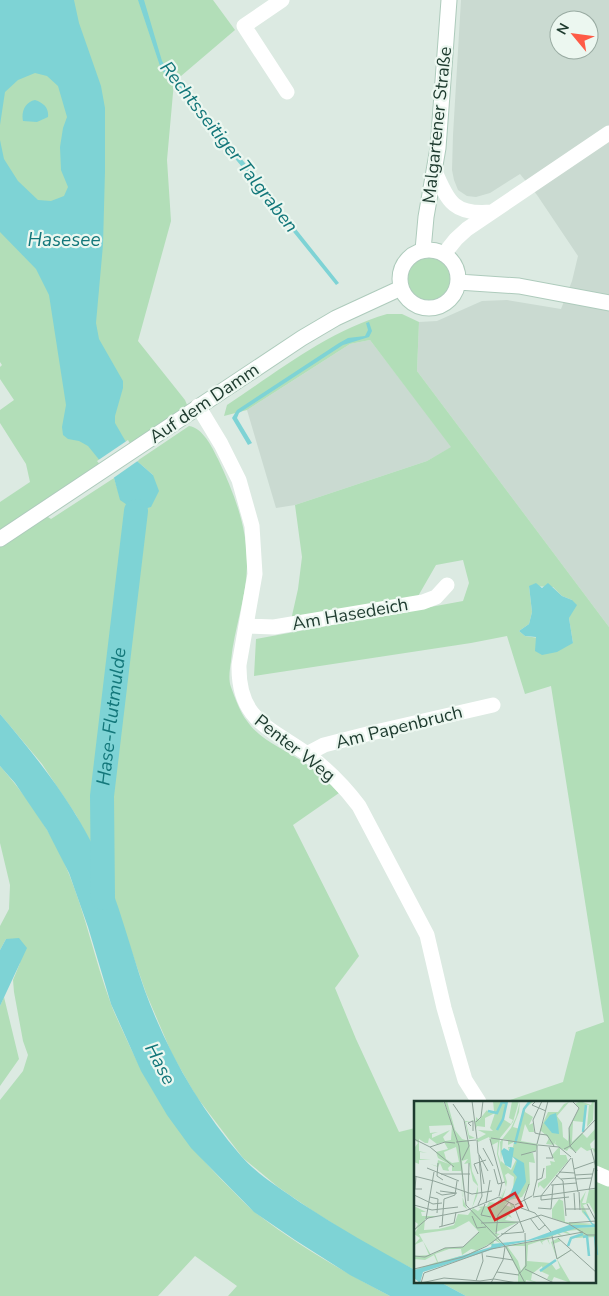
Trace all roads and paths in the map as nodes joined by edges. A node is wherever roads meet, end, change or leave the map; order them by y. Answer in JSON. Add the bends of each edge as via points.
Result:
{"nodes":[{"id":1,"x":282,"y":0,"type":"edge"},
{"id":2,"x":449,"y":0,"type":"edge"},
{"id":3,"x":287,"y":92,"type":"dead end"},
{"id":4,"x":609,"y":134,"type":"edge"},
{"id":5,"x":435,"y":171,"type":"junction"},
{"id":6,"x":493,"y":212,"type":"junction"},
{"id":7,"x":423,"y":250,"type":"junction"},
{"id":8,"x":444,"y":254,"type":"junction"},
{"id":9,"x":458,"y":282,"type":"junction"},
{"id":10,"x":401,"y":288,"type":"junction"},
{"id":11,"x":609,"y":303,"type":"edge"},
{"id":12,"x":198,"y":406,"type":"junction"},
{"id":13,"x":0,"y":539,"type":"edge"},
{"id":14,"x":447,"y":585,"type":"dead end"},
{"id":15,"x":247,"y":626,"type":"junction"},
{"id":16,"x":493,"y":705,"type":"dead end"},
{"id":17,"x":307,"y":754,"type":"junction"},
{"id":18,"x":478,"y":1101,"type":"edge"},
{"id":19,"x":596,"y":1173,"type":"edge"},
{"id":20,"x":609,"y":1179,"type":"edge"}],
"edges":[{"from":1,"to":3,"type":"street","via":[[244,26]]},
{"from":2,"to":5,"type":"street","name":"Malgartener Straße"},
{"from":4,"to":6,"type":"street"},
{"from":5,"to":6,"type":"street","via":[[443,191],[454,206],[467,212]]},
{"from":5,"to":7,"type":"street","name":"Malgartener Straße"},
{"from":6,"to":8,"type":"street","via":[[468,229]]},
{"from":7,"to":8,"type":"street"},
{"from":7,"to":10,"type":"street","via":[[406,260],[399,278]]},
{"from":8,"to":9,"type":"street","via":[[454,264]]},
{"from":9,"to":10,"type":"street","via":[[449,300],[432,308],[412,304]]},
{"from":9,"to":11,"type":"street","via":[[519,286]]},
{"from":10,"to":12,"type":"street","name":"Auf dem Damm","via":[[336,318]]},
{"from":12,"to":13,"type":"street","name":"Auf dem Damm"},
{"from":12,"to":15,"type":"street","name":"Penter Weg","via":[[239,480],[252,526],[255,574]]},
{"from":14,"to":15,"type":"street","name":"Am Hasedeich","via":[[436,597],[423,602],[274,627]]},
{"from":15,"to":17,"type":"street","name":"Penter Weg","via":[[239,665],[242,695],[250,712],[268,729]]},
{"from":16,"to":17,"type":"street","name":"Am Papenbruch","via":[[324,745]]},
{"from":17,"to":18,"type":"street","name":"Penter Weg","via":[[324,767],[359,806],[427,935],[465,1080]]},
{"from":19,"to":20,"type":"street"}]}
